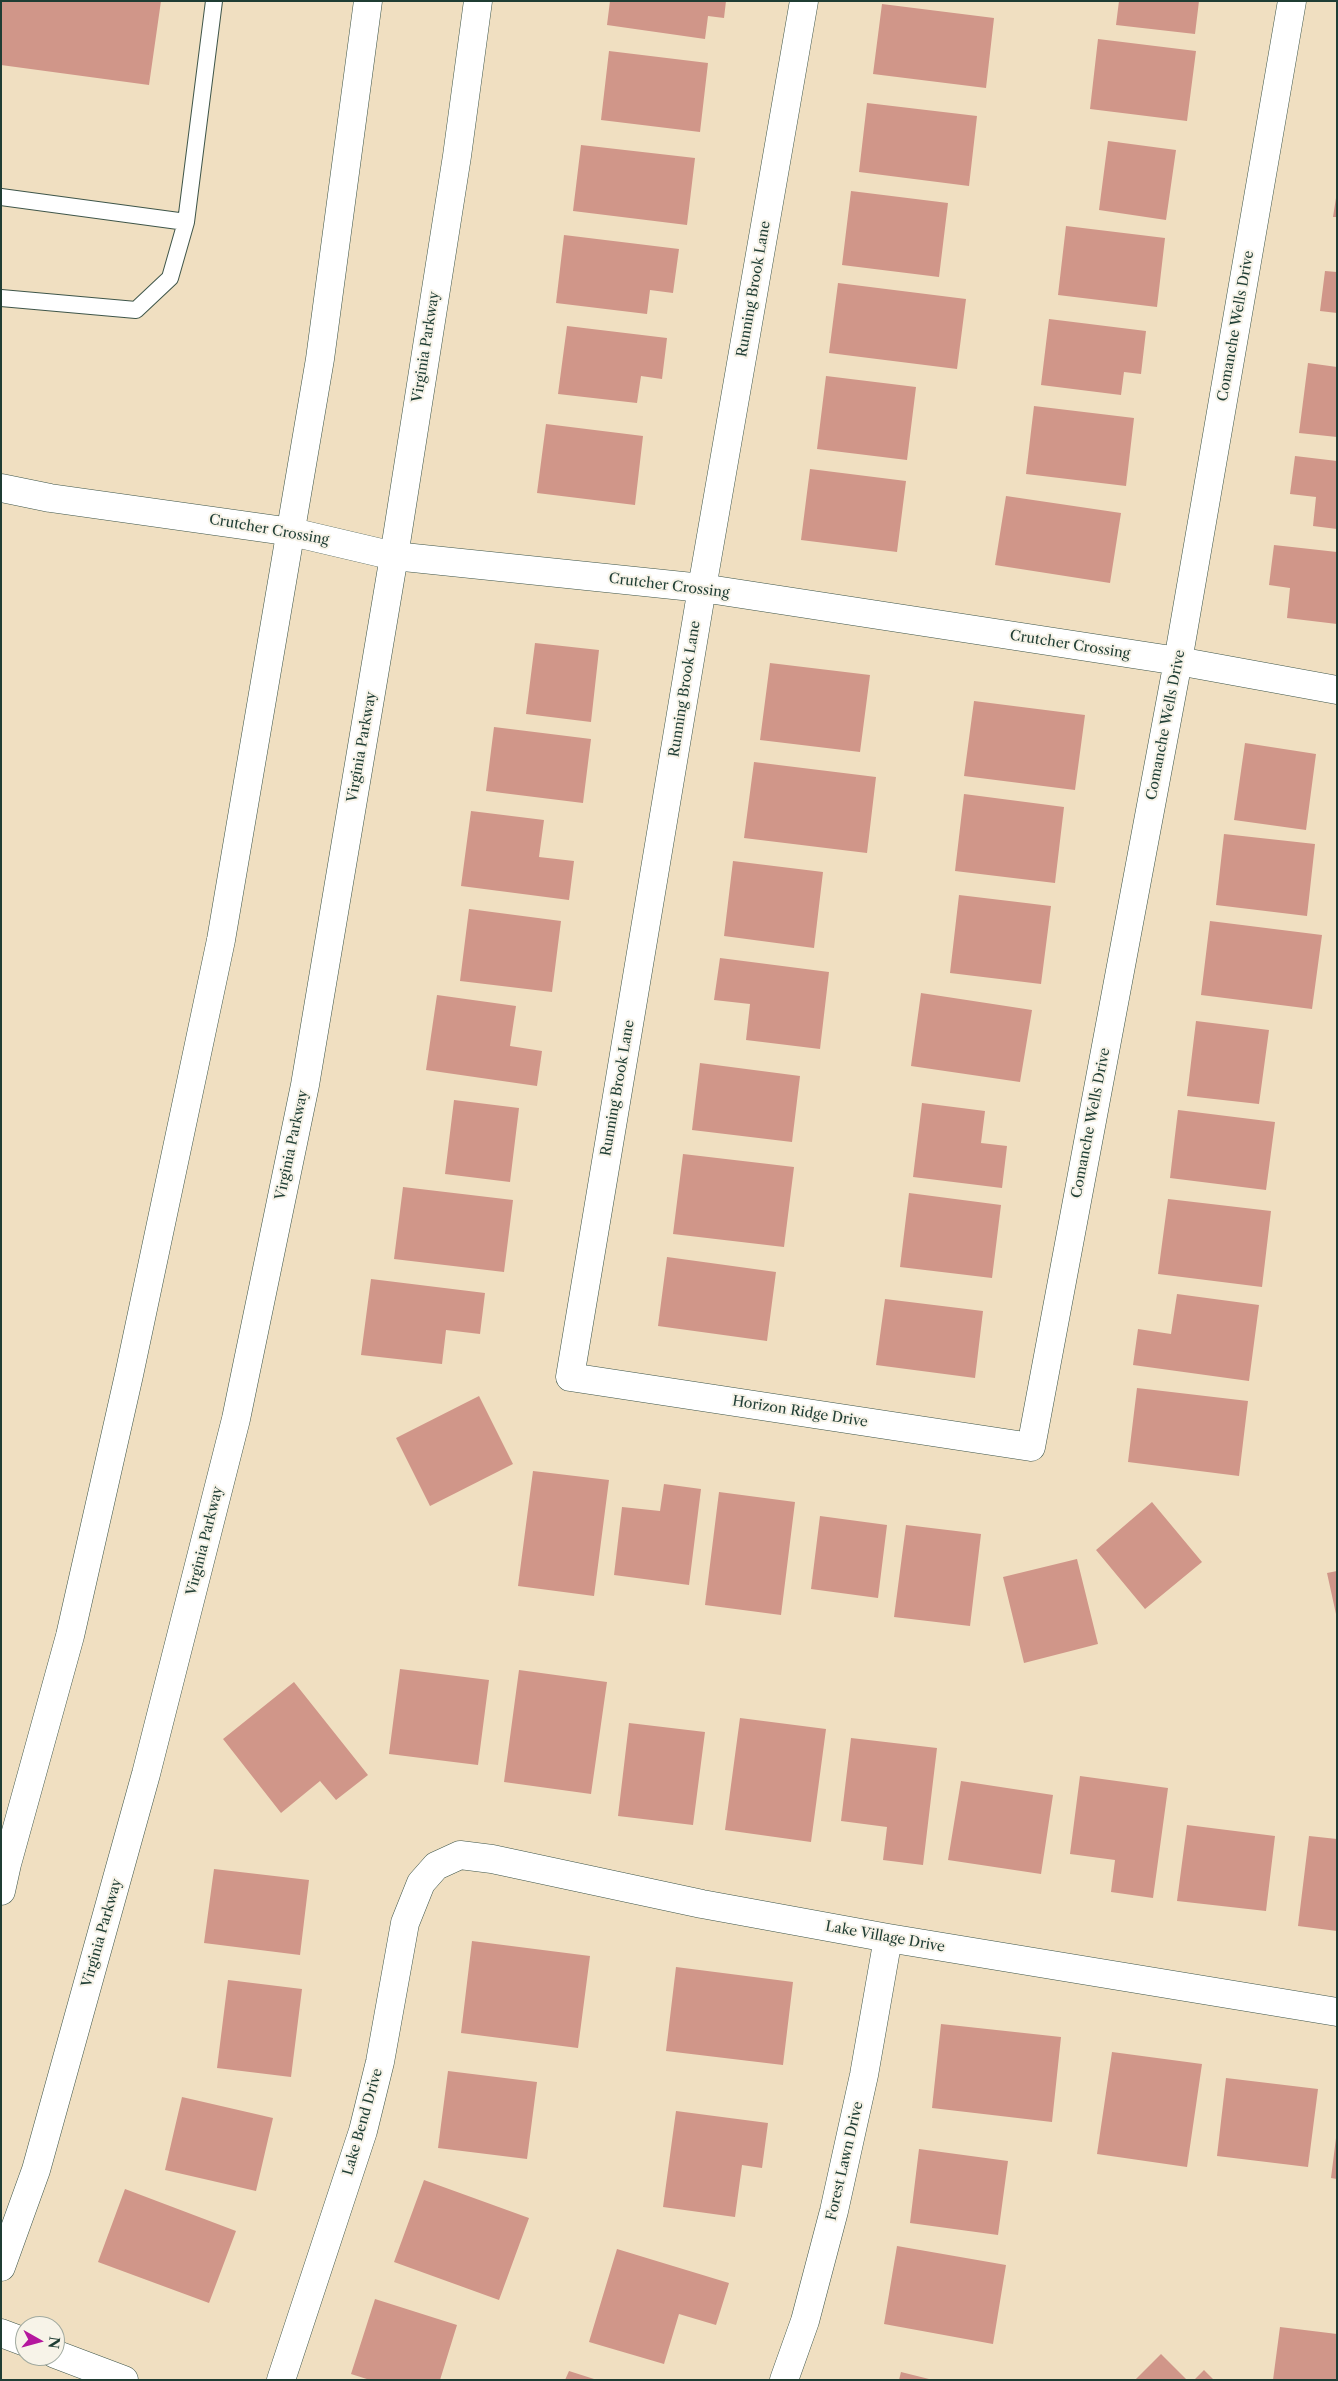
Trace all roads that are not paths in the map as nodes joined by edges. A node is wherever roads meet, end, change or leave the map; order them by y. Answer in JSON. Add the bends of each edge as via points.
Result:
{"nodes":[{"id":1,"x":214,"y":1,"type":"edge"},
{"id":2,"x":368,"y":1,"type":"edge"},
{"id":3,"x":478,"y":1,"type":"edge"},
{"id":4,"x":804,"y":1,"type":"edge"},
{"id":5,"x":1292,"y":1,"type":"edge"},
{"id":6,"x":1,"y":197,"type":"edge"},
{"id":7,"x":186,"y":222,"type":"junction"},
{"id":8,"x":1,"y":298,"type":"edge"},
{"id":9,"x":1,"y":488,"type":"edge"},
{"id":10,"x":292,"y":532,"type":"junction"},
{"id":11,"x":394,"y":556,"type":"junction"},
{"id":12,"x":702,"y":588,"type":"junction"},
{"id":13,"x":1178,"y":662,"type":"junction"},
{"id":14,"x":1337,"y":690,"type":"edge"},
{"id":15,"x":570,"y":1376,"type":"joint"},
{"id":16,"x":1030,"y":1447,"type":"joint"},
{"id":17,"x":6,"y":1851,"type":"edge"},
{"id":18,"x":436,"y":1866,"type":"joint"},
{"id":19,"x":1,"y":1892,"type":"edge"},
{"id":20,"x":888,"y":1938,"type":"junction"},
{"id":21,"x":1337,"y":2012,"type":"edge"},
{"id":22,"x":1,"y":2267,"type":"edge"},
{"id":23,"x":1,"y":2333,"type":"edge"},
{"id":24,"x":15,"y":2338,"type":"edge"},
{"id":25,"x":65,"y":2358,"type":"edge"},
{"id":26,"x":124,"y":2380,"type":"edge"},
{"id":27,"x":281,"y":2380,"type":"edge"},
{"id":28,"x":784,"y":2380,"type":"edge"}],
"edges":[{"from":1,"to":7,"type":"lane"},
{"from":2,"to":10,"type":"street","via":[[320,359]]},
{"from":3,"to":11,"type":"street","name":"Virginia Parkway"},
{"from":4,"to":12,"type":"street","name":"Running Brook Lane"},
{"from":5,"to":13,"type":"street","name":"Comanche Wells Drive"},
{"from":6,"to":7,"type":"lane"},
{"from":7,"to":8,"type":"lane","via":[[170,278],[136,310]]},
{"from":9,"to":10,"type":"street","name":"Crutcher Crossing","via":[[50,498]]},
{"from":10,"to":11,"type":"street","name":"Crutcher Crossing"},
{"from":10,"to":17,"type":"street","via":[[220,940],[129,1375],[70,1636]]},
{"from":11,"to":12,"type":"street","name":"Crutcher Crossing"},
{"from":11,"to":22,"type":"street","name":"Virginia Parkway","via":[[305,1085],[236,1419],[144,1784],[36,2170]]},
{"from":12,"to":13,"type":"street","name":"Crutcher Crossing"},
{"from":12,"to":15,"type":"street","name":"Running Brook Lane"},
{"from":13,"to":14,"type":"street","name":"Crutcher Crossing"},
{"from":13,"to":16,"type":"street","name":"Comanche Wells Drive"},
{"from":15,"to":16,"type":"street","name":"Horizon Ridge Drive"},
{"from":17,"to":19,"type":"street"},
{"from":18,"to":20,"type":"street","name":"Lake Village Drive","via":[[460,1855],[492,1859],[702,1904]]},
{"from":18,"to":27,"type":"street","name":"Lake Bend Drive","via":[[421,1883],[405,1923],[380,2062],[363,2131]]},
{"from":20,"to":21,"type":"street","name":"Lake Village Drive"},
{"from":20,"to":28,"type":"street","name":"Forest Lawn Drive","via":[[864,2075],[834,2211],[805,2320]]},
{"from":23,"to":24,"type":"street"},
{"from":25,"to":26,"type":"street"}]}
